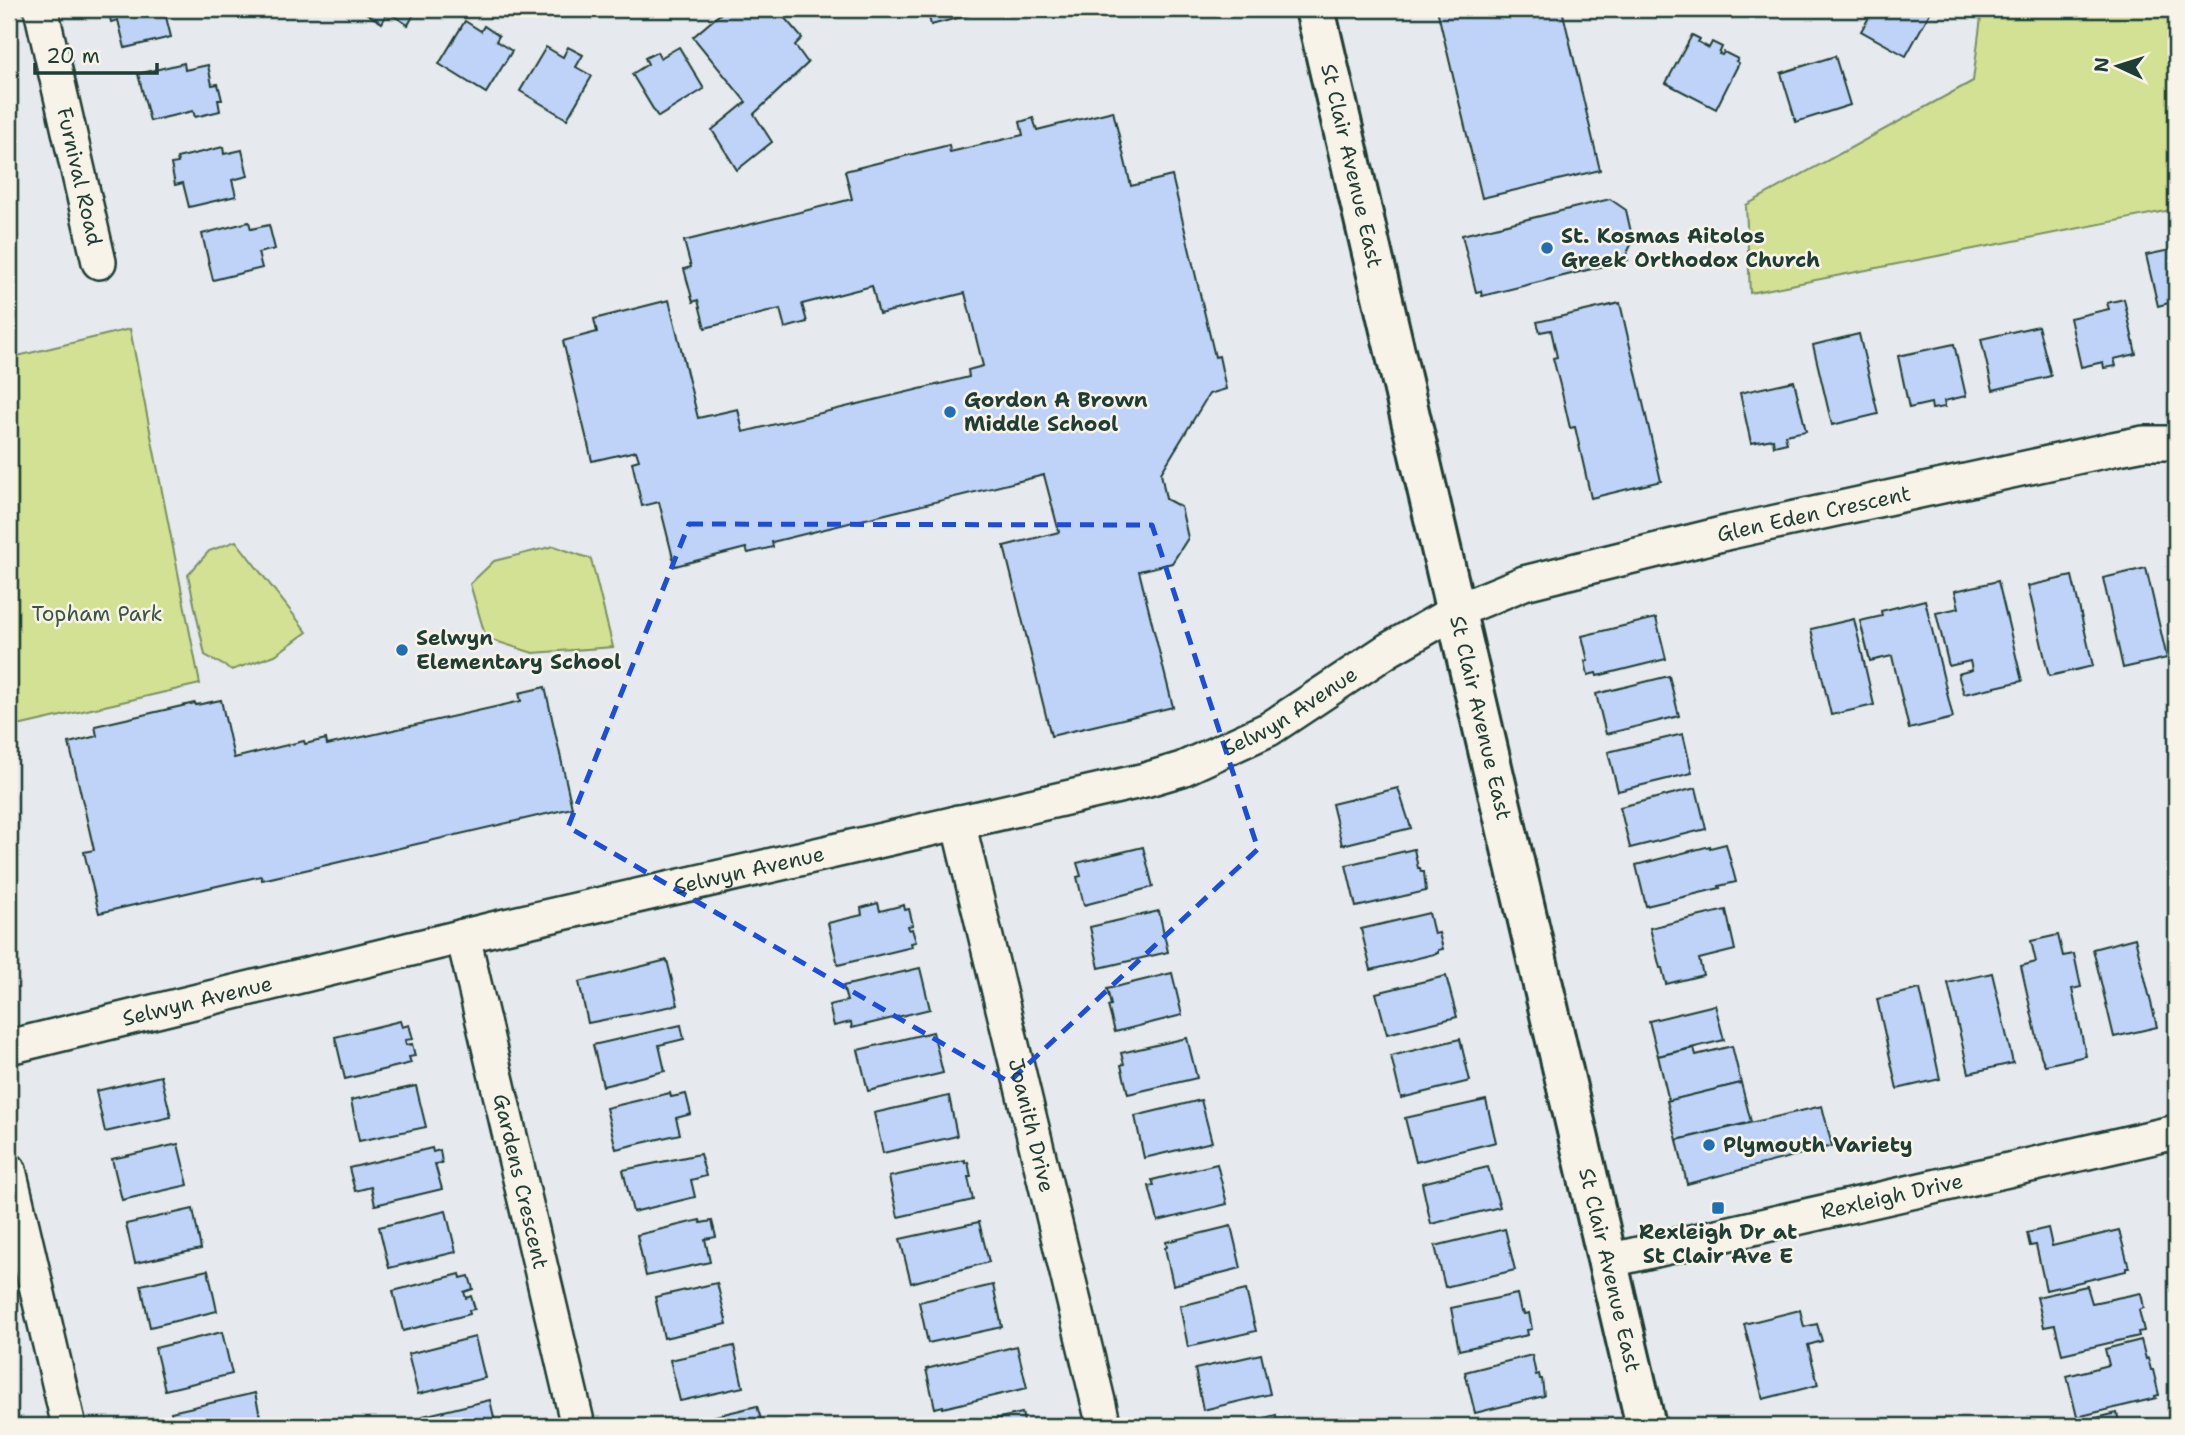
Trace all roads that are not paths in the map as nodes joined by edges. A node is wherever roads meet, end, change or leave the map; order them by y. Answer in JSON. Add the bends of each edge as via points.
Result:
{"nodes":[{"id":1,"x":41,"y":9,"type":"edge"},
{"id":2,"x":1315,"y":9,"type":"edge"},
{"id":3,"x":99,"y":262,"type":"dead end"},
{"id":4,"x":2176,"y":443,"type":"edge"},
{"id":5,"x":1456,"y":611,"type":"junction"},
{"id":6,"x":958,"y":822,"type":"junction"},
{"id":7,"x":463,"y":936,"type":"junction"},
{"id":8,"x":9,"y":1047,"type":"edge"},
{"id":9,"x":2175,"y":1137,"type":"edge"},
{"id":10,"x":9,"y":1170,"type":"edge"},
{"id":11,"x":1607,"y":1261,"type":"junction"},
{"id":12,"x":69,"y":1426,"type":"edge"},
{"id":13,"x":578,"y":1426,"type":"edge"},
{"id":14,"x":1104,"y":1426,"type":"edge"},
{"id":15,"x":1646,"y":1426,"type":"edge"}],
"edges":[{"from":1,"to":3,"type":"street","name":"Furnival Road"},
{"from":2,"to":5,"type":"main road","name":"St Clair Avenue East"},
{"from":4,"to":5,"type":"street","name":"Glen Eden Crescent","via":[[2144,443],[1730,532],[1524,583]]},
{"from":5,"to":6,"type":"street","name":"Selwyn Avenue","via":[[1269,729],[1182,769]]},
{"from":5,"to":11,"type":"main road","name":"St Clair Avenue East"},
{"from":6,"to":7,"type":"street","name":"Selwyn Avenue"},
{"from":6,"to":14,"type":"street","name":"Joanith Drive"},
{"from":7,"to":8,"type":"street","name":"Selwyn Avenue"},
{"from":7,"to":13,"type":"street","name":"Gardens Crescent"},
{"from":9,"to":11,"type":"street","name":"Rexleigh Drive"},
{"from":10,"to":12,"type":"street"},
{"from":11,"to":15,"type":"main road","name":"St Clair Avenue East"}]}
